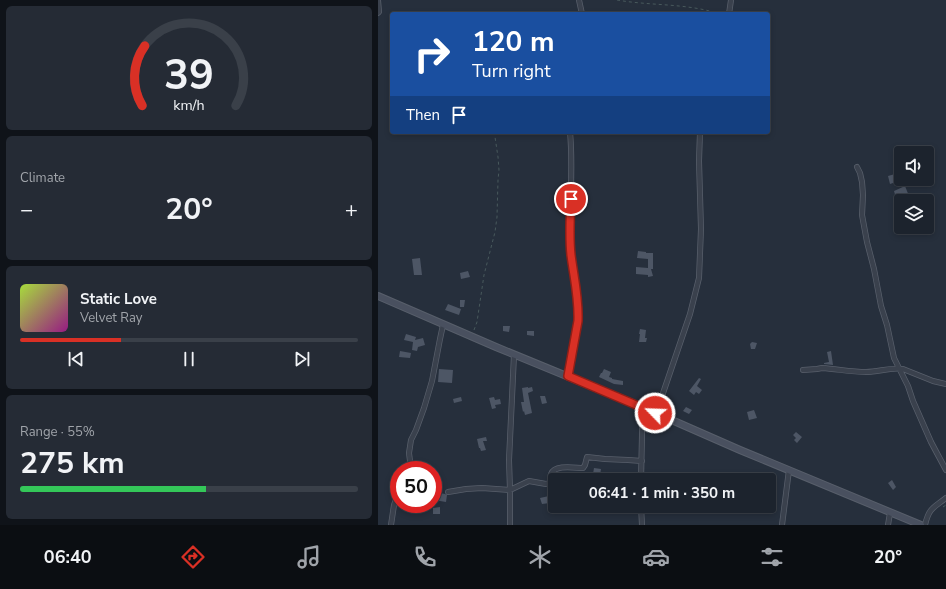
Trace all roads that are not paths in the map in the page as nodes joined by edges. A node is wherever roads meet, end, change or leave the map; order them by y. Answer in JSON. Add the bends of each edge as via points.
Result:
{"nodes":[{"id":1,"x":378,"y":0,"type":"edge"},
{"id":2,"x":579,"y":0,"type":"edge"},
{"id":3,"x":731,"y":0,"type":"edge"},
{"id":4,"x":582,"y":12,"type":"edge"},
{"id":5,"x":729,"y":12,"type":"edge"},
{"id":6,"x":378,"y":14,"type":"edge"},
{"id":7,"x":570,"y":134,"type":"edge"},
{"id":8,"x":700,"y":134,"type":"edge"},
{"id":9,"x":857,"y":167,"type":"dead end"},
{"id":10,"x":378,"y":296,"type":"edge"},
{"id":11,"x":443,"y":325,"type":"junction"},
{"id":12,"x":514,"y":355,"type":"junction"},
{"id":13,"x":899,"y":368,"type":"junction"},
{"id":14,"x":803,"y":370,"type":"dead end"},
{"id":15,"x":568,"y":376,"type":"junction"},
{"id":16,"x":946,"y":384,"type":"edge"},
{"id":17,"x":642,"y":407,"type":"junction"},
{"id":18,"x":655,"y":413,"type":"junction"},
{"id":19,"x":410,"y":461,"type":"edge"},
{"id":20,"x":642,"y":461,"type":"junction"},
{"id":21,"x":789,"y":470,"type":"junction"},
{"id":22,"x":946,"y":470,"type":"edge"},
{"id":23,"x":641,"y":473,"type":"edge"},
{"id":24,"x":510,"y":490,"type":"junction"},
{"id":25,"x":448,"y":492,"type":"dead end"},
{"id":26,"x":946,"y":498,"type":"edge"},
{"id":27,"x":890,"y":512,"type":"junction"},
{"id":28,"x":393,"y":513,"type":"edge"},
{"id":29,"x":641,"y":513,"type":"edge"},
{"id":30,"x":391,"y":525,"type":"edge"},
{"id":31,"x":510,"y":525,"type":"edge"},
{"id":32,"x":642,"y":525,"type":"edge"},
{"id":33,"x":782,"y":525,"type":"edge"},
{"id":34,"x":888,"y":525,"type":"edge"},
{"id":35,"x":921,"y":525,"type":"edge"},
{"id":36,"x":925,"y":525,"type":"edge"}],
"edges":[{"from":1,"to":6,"type":"street"},
{"from":2,"to":4,"type":"street"},
{"from":3,"to":5,"type":"street"},
{"from":7,"to":15,"type":"street","via":[[571,255],[577,290],[578,321]]},
{"from":8,"to":18,"type":"street","via":[[699,278],[690,314]]},
{"from":9,"to":13,"type":"street","via":[[862,182],[862,215],[867,242],[894,358]]},
{"from":10,"to":11,"type":"main road"},
{"from":11,"to":12,"type":"main road"},
{"from":11,"to":19,"type":"street","via":[[432,381],[411,440]]},
{"from":12,"to":15,"type":"main road"},
{"from":12,"to":24,"type":"street"},
{"from":13,"to":14,"type":"street","via":[[867,372],[822,368]]},
{"from":13,"to":16,"type":"street"},
{"from":13,"to":22,"type":"street"},
{"from":15,"to":17,"type":"main road"},
{"from":17,"to":18,"type":"main road"},
{"from":17,"to":20,"type":"street"},
{"from":18,"to":21,"type":"main road"},
{"from":20,"to":23,"type":"street"},
{"from":20,"to":24,"type":"street","via":[[587,457],[583,468],[561,467],[552,472],[549,483],[530,481]]},
{"from":21,"to":27,"type":"main road"},
{"from":21,"to":33,"type":"street"},
{"from":24,"to":25,"type":"street","via":[[482,488]]},
{"from":24,"to":31,"type":"street"},
{"from":26,"to":36,"type":"street","via":[[929,511]]},
{"from":27,"to":34,"type":"street"},
{"from":27,"to":35,"type":"main road"},
{"from":28,"to":30,"type":"street"},
{"from":29,"to":32,"type":"street"}]}
